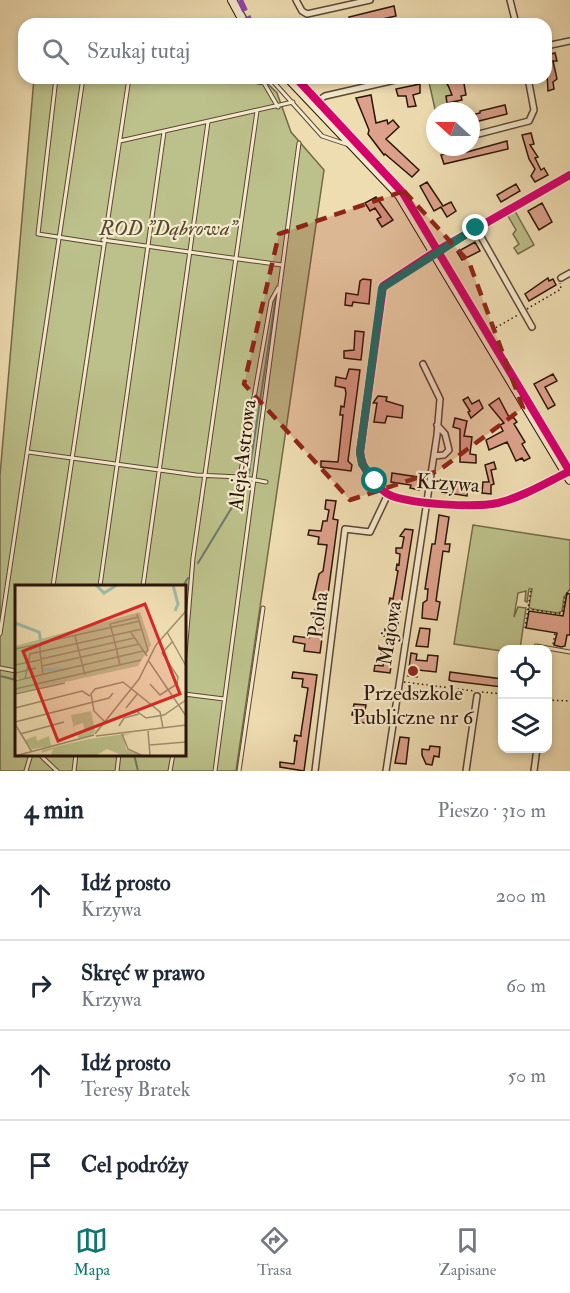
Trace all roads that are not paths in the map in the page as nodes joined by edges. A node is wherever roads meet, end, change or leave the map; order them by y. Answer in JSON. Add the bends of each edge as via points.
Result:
{"nodes":[{"id":1,"x":232,"y":0,"type":"edge"},
{"id":2,"x":296,"y":0,"type":"edge"},
{"id":3,"x":370,"y":0,"type":"edge"},
{"id":4,"x":510,"y":0,"type":"edge"},
{"id":5,"x":242,"y":18,"type":"edge"},
{"id":6,"x":514,"y":18,"type":"edge"},
{"id":7,"x":570,"y":41,"type":"edge"},
{"id":8,"x":552,"y":45,"type":"edge"},
{"id":9,"x":55,"y":84,"type":"edge"},
{"id":10,"x":82,"y":84,"type":"edge"},
{"id":11,"x":128,"y":84,"type":"edge"},
{"id":12,"x":265,"y":84,"type":"edge"},
{"id":13,"x":276,"y":84,"type":"edge"},
{"id":14,"x":294,"y":84,"type":"edge"},
{"id":15,"x":378,"y":84,"type":"edge"},
{"id":16,"x":529,"y":84,"type":"edge"},
{"id":17,"x":292,"y":102,"type":"junction"},
{"id":18,"x":313,"y":104,"type":"junction"},
{"id":19,"x":280,"y":106,"type":"junction"},
{"id":20,"x":257,"y":111,"type":"junction"},
{"id":21,"x":208,"y":122,"type":"junction"},
{"id":22,"x":164,"y":132,"type":"junction"},
{"id":23,"x":480,"y":134,"type":"edge"},
{"id":24,"x":120,"y":141,"type":"junction"},
{"id":25,"x":299,"y":143,"type":"dead end"},
{"id":26,"x":354,"y":146,"type":"junction"},
{"id":27,"x":570,"y":175,"type":"edge"},
{"id":28,"x":476,"y":228,"type":"junction"},
{"id":29,"x":59,"y":237,"type":"junction"},
{"id":30,"x":103,"y":242,"type":"junction"},
{"id":31,"x":149,"y":247,"type":"junction"},
{"id":32,"x":435,"y":252,"type":"junction"},
{"id":33,"x":191,"y":253,"type":"junction"},
{"id":34,"x":236,"y":260,"type":"junction"},
{"id":35,"x":282,"y":265,"type":"junction"},
{"id":36,"x":570,"y":273,"type":"edge"},
{"id":37,"x":561,"y":278,"type":"road end"},
{"id":38,"x":279,"y":287,"type":"junction"},
{"id":39,"x":532,"y":327,"type":"dead end"},
{"id":40,"x":423,"y":364,"type":"dead end"},
{"id":41,"x":437,"y":425,"type":"junction"},
{"id":42,"x":28,"y":452,"type":"junction"},
{"id":43,"x":434,"y":456,"type":"junction"},
{"id":44,"x":71,"y":458,"type":"junction"},
{"id":45,"x":117,"y":464,"type":"junction"},
{"id":46,"x":159,"y":470,"type":"junction"},
{"id":47,"x":204,"y":476,"type":"junction"},
{"id":48,"x":240,"y":477,"type":"junction"},
{"id":49,"x":568,"y":477,"type":"edge"},
{"id":50,"x":252,"y":478,"type":"junction"},
{"id":51,"x":266,"y":482,"type":"dead end"},
{"id":52,"x":388,"y":494,"type":"junction"},
{"id":53,"x":427,"y":501,"type":"junction"},
{"id":54,"x":53,"y":585,"type":"edge"},
{"id":55,"x":100,"y":585,"type":"edge"},
{"id":56,"x":143,"y":585,"type":"edge"},
{"id":57,"x":263,"y":608,"type":"dead end"},
{"id":58,"x":0,"y":634,"type":"edge"},
{"id":59,"x":186,"y":642,"type":"edge"},
{"id":60,"x":552,"y":649,"type":"edge"},
{"id":61,"x":570,"y":652,"type":"edge"},
{"id":62,"x":0,"y":668,"type":"edge"},
{"id":63,"x":15,"y":671,"type":"edge"},
{"id":64,"x":186,"y":694,"type":"edge"},
{"id":65,"x":477,"y":696,"type":"dead end"},
{"id":66,"x":224,"y":699,"type":"junction"},
{"id":67,"x":536,"y":753,"type":"edge"},
{"id":68,"x":30,"y":756,"type":"edge"},
{"id":69,"x":41,"y":756,"type":"edge"},
{"id":70,"x":76,"y":756,"type":"edge"},
{"id":71,"x":119,"y":756,"type":"edge"},
{"id":72,"x":173,"y":756,"type":"edge"},
{"id":73,"x":26,"y":771,"type":"edge"},
{"id":74,"x":57,"y":771,"type":"edge"},
{"id":75,"x":74,"y":771,"type":"edge"},
{"id":76,"x":117,"y":771,"type":"edge"},
{"id":77,"x":170,"y":771,"type":"edge"},
{"id":78,"x":214,"y":771,"type":"edge"},
{"id":79,"x":239,"y":771,"type":"edge"},
{"id":80,"x":315,"y":771,"type":"edge"},
{"id":81,"x":387,"y":771,"type":"edge"},
{"id":82,"x":466,"y":771,"type":"edge"},
{"id":83,"x":534,"y":771,"type":"edge"}],
"edges":[{"from":1,"to":5,"type":"street"},
{"from":2,"to":3,"type":"street","via":[[307,14]]},
{"from":4,"to":6,"type":"street"},
{"from":7,"to":8,"type":"street"},
{"from":9,"to":29,"type":"lane","via":[[38,234]]},
{"from":10,"to":29,"type":"lane"},
{"from":11,"to":24,"type":"lane"},
{"from":12,"to":19,"type":"lane"},
{"from":13,"to":17,"type":"lane"},
{"from":14,"to":18,"type":"street"},
{"from":15,"to":18,"type":"street","via":[[325,96]]},
{"from":16,"to":23,"type":"street","via":[[534,110],[529,121]]},
{"from":17,"to":19,"type":"lane"},
{"from":17,"to":26,"type":"lane","via":[[322,136]]},
{"from":18,"to":26,"type":"street"},
{"from":19,"to":20,"type":"lane"},
{"from":20,"to":21,"type":"lane"},
{"from":20,"to":34,"type":"lane"},
{"from":21,"to":22,"type":"lane"},
{"from":21,"to":33,"type":"lane"},
{"from":22,"to":24,"type":"lane"},
{"from":22,"to":31,"type":"lane"},
{"from":24,"to":30,"type":"lane"},
{"from":25,"to":35,"type":"lane","name":"Aleja Astrowa"},
{"from":26,"to":32,"type":"street","via":[[399,195]]},
{"from":27,"to":28,"type":"street","name":"Krzywa"},
{"from":28,"to":32,"type":"street","name":"Krzywa"},
{"from":28,"to":39,"type":"street"},
{"from":29,"to":30,"type":"lane"},
{"from":29,"to":42,"type":"lane"},
{"from":30,"to":31,"type":"lane"},
{"from":30,"to":44,"type":"lane"},
{"from":31,"to":33,"type":"lane"},
{"from":31,"to":45,"type":"lane"},
{"from":32,"to":49,"type":"street"},
{"from":32,"to":52,"type":"street","name":"Krzywa","via":[[386,284],[382,291],[360,452],[369,474]]},
{"from":33,"to":34,"type":"lane"},
{"from":33,"to":46,"type":"lane"},
{"from":34,"to":35,"type":"lane"},
{"from":34,"to":47,"type":"lane"},
{"from":35,"to":38,"type":"lane","name":"Aleja Astrowa"},
{"from":36,"to":37,"type":"street"},
{"from":38,"to":48,"type":"lane","via":[[271,301]]},
{"from":38,"to":50,"type":"lane","name":"Aleja Astrowa"},
{"from":40,"to":41,"type":"street","name":"Majowa","via":[[440,399]]},
{"from":41,"to":43,"type":"street","name":"Majowa"},
{"from":41,"to":43,"type":"street","via":[[445,434],[449,450]]},
{"from":42,"to":44,"type":"lane"},
{"from":42,"to":58,"type":"lane"},
{"from":43,"to":53,"type":"street","name":"Majowa"},
{"from":44,"to":45,"type":"lane"},
{"from":44,"to":54,"type":"lane"},
{"from":45,"to":46,"type":"lane"},
{"from":45,"to":55,"type":"lane"},
{"from":46,"to":47,"type":"lane"},
{"from":46,"to":56,"type":"lane"},
{"from":47,"to":48,"type":"lane"},
{"from":47,"to":59,"type":"lane"},
{"from":48,"to":50,"type":"lane"},
{"from":49,"to":53,"type":"street","name":"Krzywa","via":[[486,505]]},
{"from":50,"to":51,"type":"lane"},
{"from":50,"to":66,"type":"lane","name":"Aleja Astrowa"},
{"from":52,"to":53,"type":"street","name":"Krzywa"},
{"from":52,"to":80,"type":"street","name":"Polna","via":[[370,532],[345,529]]},
{"from":53,"to":81,"type":"street","name":"Majowa"},
{"from":57,"to":79,"type":"lane"},
{"from":60,"to":61,"type":"lane"},
{"from":62,"to":63,"type":"lane"},
{"from":64,"to":66,"type":"lane"},
{"from":65,"to":82,"type":"street"},
{"from":66,"to":78,"type":"lane","name":"Aleja Astrowa"},
{"from":67,"to":83,"type":"street"},
{"from":68,"to":73,"type":"lane"},
{"from":69,"to":74,"type":"lane"},
{"from":70,"to":75,"type":"lane"},
{"from":71,"to":76,"type":"lane"},
{"from":72,"to":77,"type":"lane"}]}
